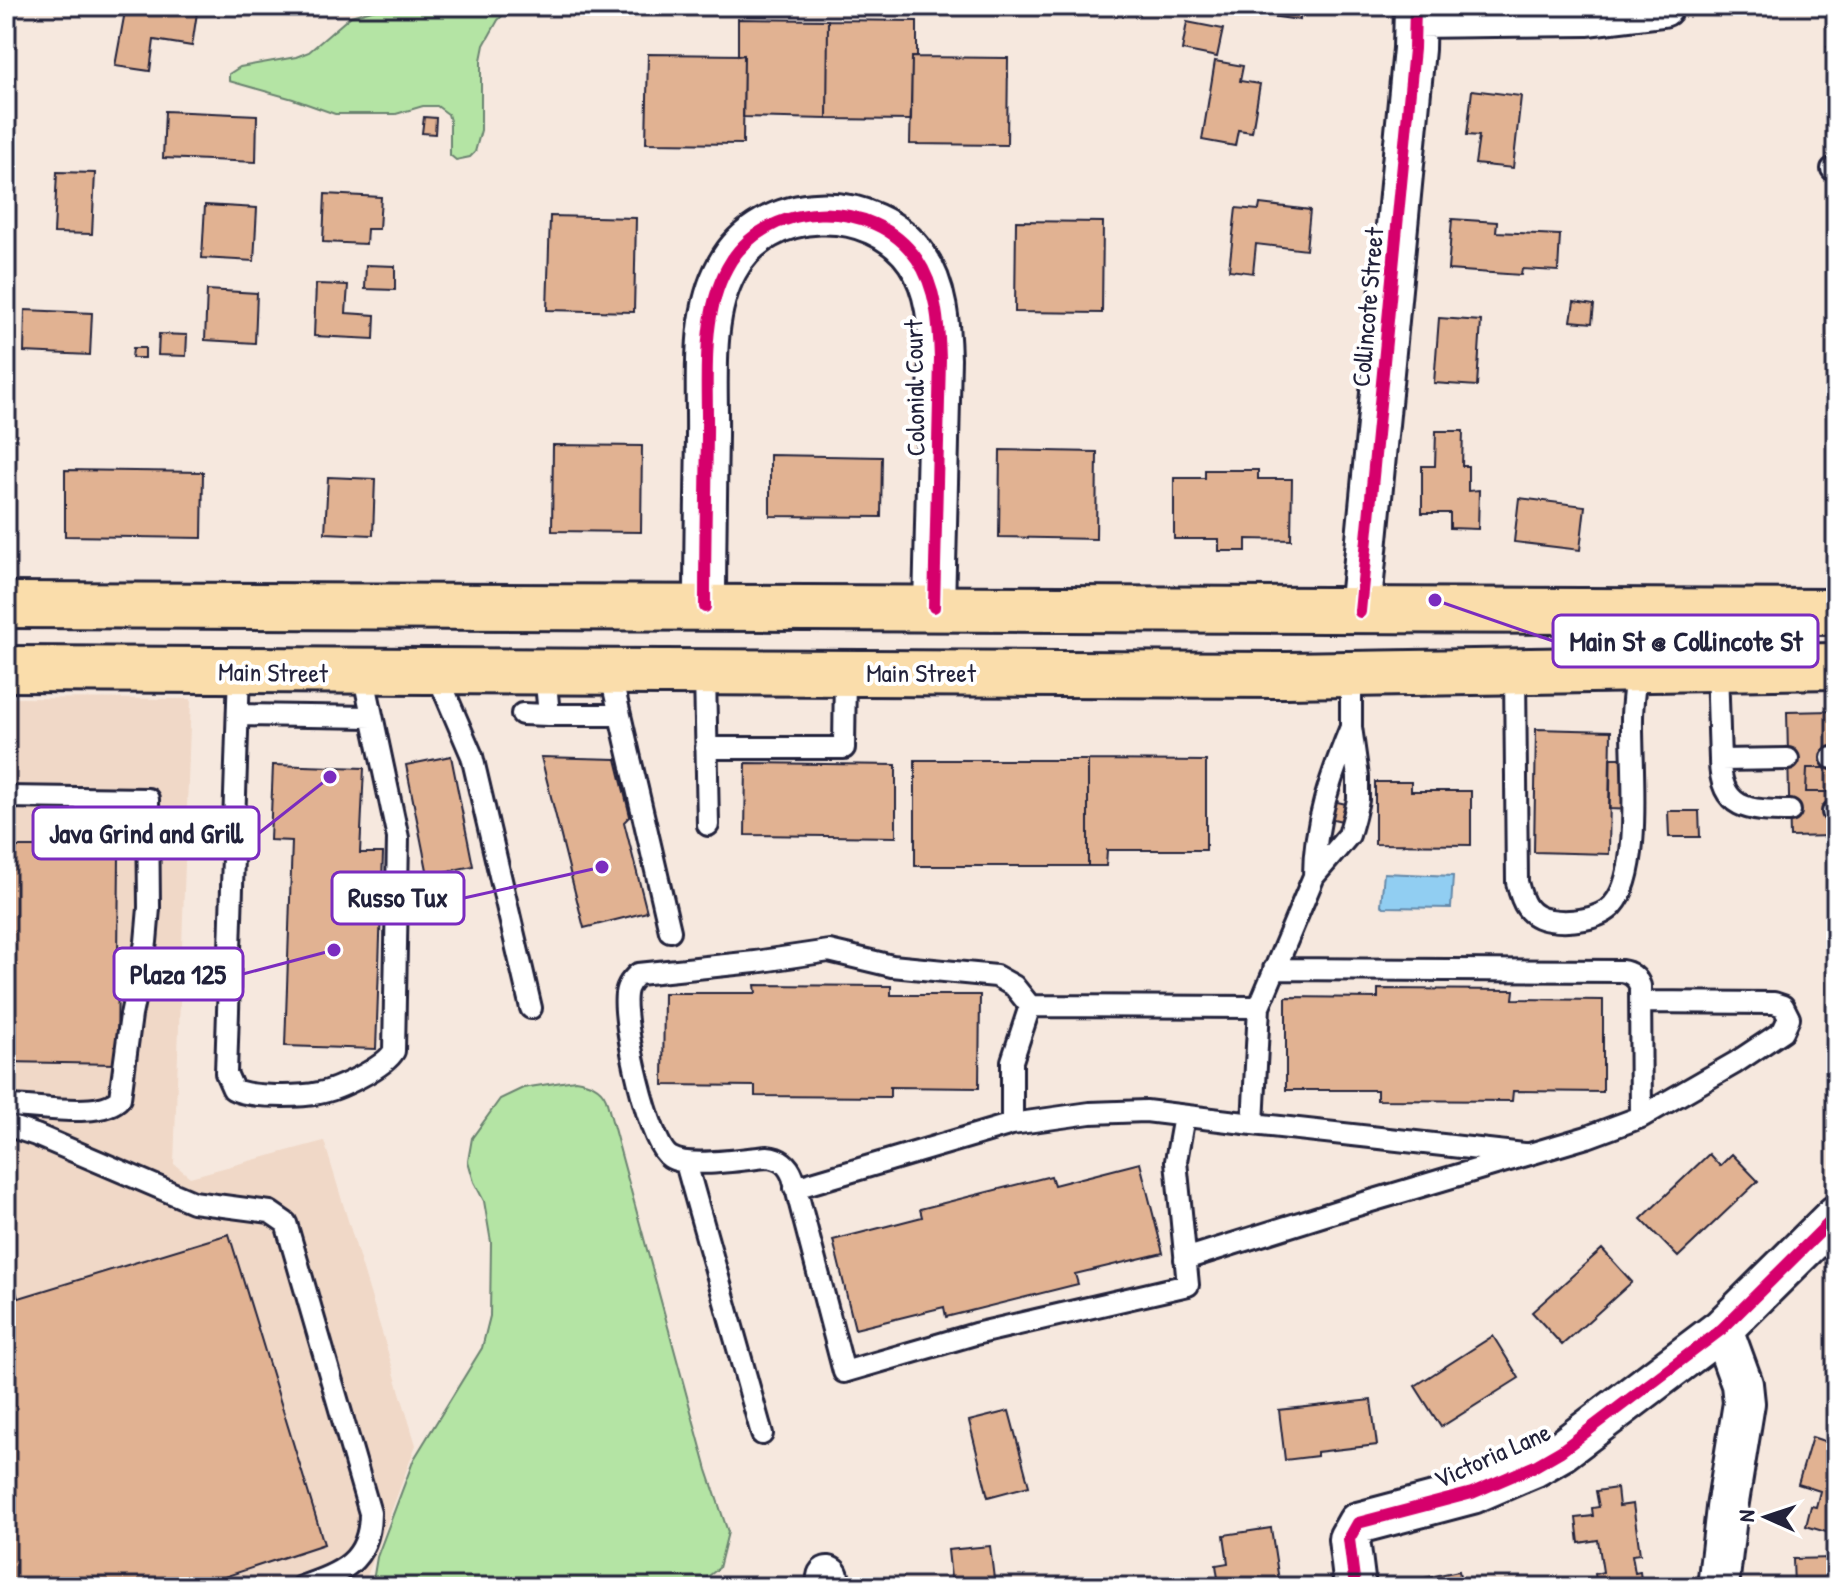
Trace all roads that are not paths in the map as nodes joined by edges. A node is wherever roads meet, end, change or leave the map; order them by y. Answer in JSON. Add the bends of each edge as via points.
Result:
{"nodes":[{"id":1,"x":1663,"y":6,"type":"edge"},
{"id":2,"x":1415,"y":11,"type":"edge"},
{"id":3,"x":6,"y":605,"type":"edge"},
{"id":4,"x":705,"y":607,"type":"junction"},
{"id":5,"x":934,"y":607,"type":"junction"},
{"id":6,"x":1214,"y":609,"type":"junction"},
{"id":7,"x":1360,"y":612,"type":"junction"},
{"id":8,"x":1742,"y":612,"type":"junction"},
{"id":9,"x":1836,"y":612,"type":"edge"},
{"id":10,"x":1836,"y":666,"type":"edge"},
{"id":11,"x":1717,"y":668,"type":"junction"},
{"id":12,"x":6,"y":669,"type":"edge"},
{"id":13,"x":1636,"y":670,"type":"junction"},
{"id":14,"x":239,"y":671,"type":"junction"},
{"id":15,"x":436,"y":672,"type":"junction"},
{"id":16,"x":545,"y":672,"type":"junction"},
{"id":17,"x":610,"y":672,"type":"junction"},
{"id":18,"x":845,"y":672,"type":"junction"},
{"id":19,"x":363,"y":673,"type":"junction"},
{"id":20,"x":705,"y":673,"type":"junction"},
{"id":21,"x":1515,"y":673,"type":"junction"},
{"id":22,"x":1170,"y":674,"type":"junction"},
{"id":23,"x":1351,"y":675,"type":"junction"},
{"id":24,"x":522,"y":714,"type":"dead end"},
{"id":25,"x":238,"y":715,"type":"junction"},
{"id":26,"x":549,"y":715,"type":"junction"},
{"id":27,"x":620,"y":715,"type":"junction"},
{"id":28,"x":372,"y":717,"type":"junction"},
{"id":29,"x":1351,"y":727,"type":"junction"},
{"id":30,"x":706,"y":748,"type":"junction"},
{"id":31,"x":1788,"y":759,"type":"dead end"},
{"id":32,"x":1720,"y":760,"type":"junction"},
{"id":33,"x":6,"y":797,"type":"edge"},
{"id":34,"x":1790,"y":811,"type":"dead end"},
{"id":35,"x":708,"y":825,"type":"dead end"},
{"id":36,"x":1314,"y":876,"type":"junction"},
{"id":37,"x":670,"y":931,"type":"dead end"},
{"id":38,"x":1274,"y":969,"type":"junction"},
{"id":39,"x":1641,"y":1002,"type":"junction"},
{"id":40,"x":1030,"y":1006,"type":"junction"},
{"id":41,"x":1259,"y":1007,"type":"junction"},
{"id":42,"x":531,"y":1008,"type":"dead end"},
{"id":43,"x":6,"y":1106,"type":"edge"},
{"id":44,"x":1184,"y":1116,"type":"junction"},
{"id":45,"x":1641,"y":1117,"type":"junction"},
{"id":46,"x":1012,"y":1124,"type":"junction"},
{"id":47,"x":1253,"y":1124,"type":"junction"},
{"id":48,"x":6,"y":1125,"type":"edge"},
{"id":49,"x":1532,"y":1155,"type":"junction"},
{"id":50,"x":686,"y":1163,"type":"junction"},
{"id":51,"x":795,"y":1188,"type":"junction"},
{"id":52,"x":1836,"y":1216,"type":"edge"},
{"id":53,"x":1185,"y":1259,"type":"junction"},
{"id":54,"x":1722,"y":1329,"type":"junction"},
{"id":55,"x":762,"y":1434,"type":"dead end"},
{"id":56,"x":301,"y":1587,"type":"edge"},
{"id":57,"x":1355,"y":1587,"type":"edge"},
{"id":58,"x":1718,"y":1587,"type":"edge"}],
"edges":[{"from":1,"to":2,"type":"street","via":[[1588,15]]},
{"from":2,"to":7,"type":"street","name":"Collincote Street"},
{"from":3,"to":4,"type":"main road"},
{"from":4,"to":5,"type":"main road"},
{"from":4,"to":5,"type":"street","name":"Colonial Court","via":[[709,351],[719,285],[739,249],[759,233],[821,213],[857,216],[903,240],[929,281],[940,359]]},
{"from":5,"to":6,"type":"main road"},
{"from":6,"to":7,"type":"main road"},
{"from":6,"to":22,"type":"main road","via":[[1190,614],[1176,629]]},
{"from":7,"to":8,"type":"main road"},
{"from":8,"to":9,"type":"main road"},
{"from":8,"to":11,"type":"main road","via":[[1738,649]]},
{"from":10,"to":11,"type":"main road","name":"Main Street"},
{"from":11,"to":13,"type":"main road","name":"Main Street"},
{"from":11,"to":32,"type":"lane"},
{"from":12,"to":14,"type":"main road","name":"Main Street"},
{"from":13,"to":21,"type":"main road","name":"Main Street"},
{"from":13,"to":21,"type":"lane","via":[[1632,849],[1625,884],[1610,908],[1598,915],[1560,921],[1531,914],[1517,882]]},
{"from":14,"to":19,"type":"main road","name":"Main Street"},
{"from":14,"to":25,"type":"lane"},
{"from":15,"to":16,"type":"main road","name":"Main Street"},
{"from":15,"to":19,"type":"main road","name":"Main Street"},
{"from":15,"to":42,"type":"lane","via":[[472,756]]},
{"from":16,"to":17,"type":"main road","name":"Main Street"},
{"from":16,"to":26,"type":"lane"},
{"from":17,"to":20,"type":"main road","name":"Main Street"},
{"from":17,"to":27,"type":"lane"},
{"from":18,"to":20,"type":"main road","name":"Main Street"},
{"from":18,"to":22,"type":"main road","name":"Main Street"},
{"from":18,"to":30,"type":"lane","via":[[844,748]]},
{"from":19,"to":28,"type":"lane"},
{"from":20,"to":30,"type":"lane"},
{"from":21,"to":23,"type":"main road","name":"Main Street"},
{"from":22,"to":23,"type":"main road","name":"Main Street"},
{"from":23,"to":29,"type":"lane"},
{"from":24,"to":26,"type":"lane"},
{"from":25,"to":28,"type":"lane"},
{"from":25,"to":28,"type":"lane","via":[[226,1073],[230,1086],[246,1094],[306,1095],[329,1091],[384,1063],[394,1051],[398,843]]},
{"from":26,"to":27,"type":"lane"},
{"from":27,"to":37,"type":"lane"},
{"from":29,"to":36,"type":"lane","via":[[1322,810]]},
{"from":29,"to":36,"type":"lane","via":[[1358,777],[1354,817],[1349,835]]},
{"from":30,"to":35,"type":"lane"},
{"from":31,"to":32,"type":"lane"},
{"from":32,"to":34,"type":"lane","via":[[1722,784],[1740,805]]},
{"from":33,"to":43,"type":"lane","via":[[148,799],[149,908],[120,1098],[94,1109]]},
{"from":36,"to":38,"type":"lane"},
{"from":38,"to":39,"type":"lane","via":[[1621,971],[1639,982]]},
{"from":38,"to":41,"type":"lane"},
{"from":39,"to":45,"type":"lane"},
{"from":39,"to":45,"type":"lane","via":[[1774,1003],[1783,1006],[1789,1018],[1783,1031]]},
{"from":40,"to":41,"type":"lane"},
{"from":40,"to":46,"type":"lane","via":[[1012,1061]]},
{"from":40,"to":50,"type":"lane","via":[[1014,986],[996,976],[897,967],[829,951],[638,974],[626,990],[630,1050],[657,1143],[669,1157]]},
{"from":41,"to":47,"type":"lane"},
{"from":44,"to":46,"type":"lane","via":[[1119,1111]]},
{"from":44,"to":47,"type":"lane"},
{"from":44,"to":53,"type":"lane","via":[[1176,1161]]},
{"from":45,"to":49,"type":"lane"},
{"from":46,"to":51,"type":"lane"},
{"from":47,"to":49,"type":"lane"},
{"from":48,"to":56,"type":"lane","via":[[193,1202],[270,1212],[286,1223],[370,1513],[364,1547],[350,1565]]},
{"from":49,"to":53,"type":"lane"},
{"from":50,"to":51,"type":"lane","via":[[772,1158],[788,1166]]},
{"from":50,"to":55,"type":"lane"},
{"from":51,"to":53,"type":"lane","via":[[844,1372],[975,1334],[1188,1285]]},
{"from":52,"to":54,"type":"street","name":"Victoria Lane"},
{"from":54,"to":57,"type":"street","name":"Victoria Lane","via":[[1535,1466],[1472,1493],[1358,1523],[1349,1539]]},
{"from":54,"to":58,"type":"street","via":[[1744,1403]]}]}
